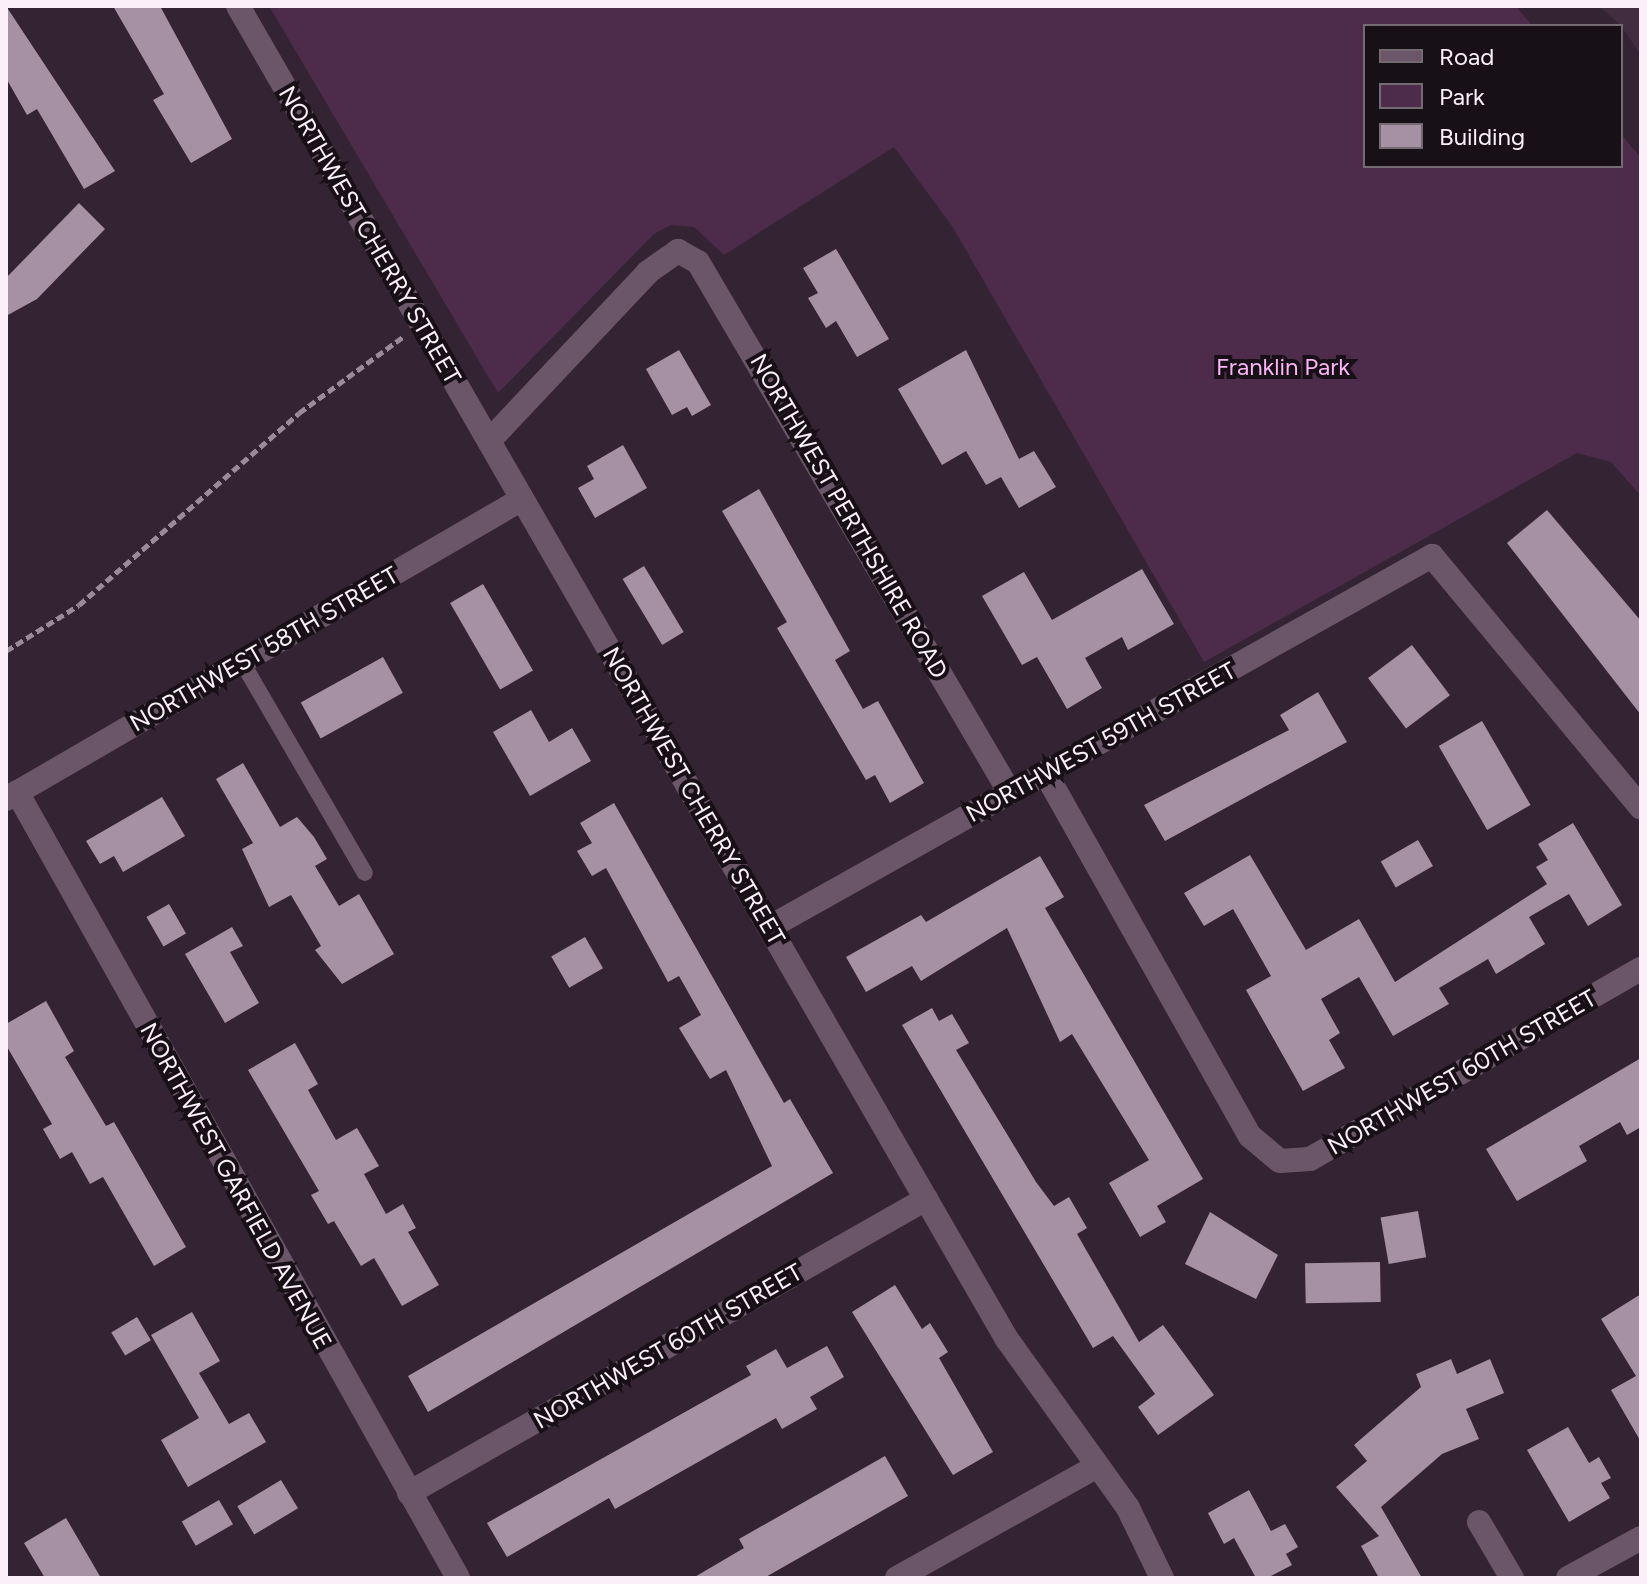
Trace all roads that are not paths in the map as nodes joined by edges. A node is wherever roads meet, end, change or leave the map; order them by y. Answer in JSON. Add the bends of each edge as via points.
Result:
{"nodes":[{"id":1,"x":238,"y":6,"type":"edge"},
{"id":2,"x":489,"y":441,"type":"junction"},
{"id":3,"x":522,"y":499,"type":"junction"},
{"id":4,"x":242,"y":662,"type":"junction"},
{"id":5,"x":1047,"y":776,"type":"junction"},
{"id":6,"x":1009,"y":791,"type":"junction"},
{"id":7,"x":11,"y":796,"type":"edge"},
{"id":8,"x":1641,"y":808,"type":"edge"},
{"id":9,"x":365,"y":873,"type":"dead end"},
{"id":10,"x":770,"y":927,"type":"junction"},
{"id":11,"x":1641,"y":969,"type":"edge"},
{"id":12,"x":926,"y":1199,"type":"junction"},
{"id":13,"x":1094,"y":1468,"type":"junction"},
{"id":14,"x":409,"y":1493,"type":"junction"},
{"id":15,"x":1479,"y":1522,"type":"dead end"},
{"id":16,"x":1641,"y":1538,"type":"edge"},
{"id":17,"x":458,"y":1578,"type":"edge"},
{"id":18,"x":897,"y":1578,"type":"edge"},
{"id":19,"x":1162,"y":1578,"type":"edge"},
{"id":20,"x":1512,"y":1578,"type":"edge"},
{"id":21,"x":1568,"y":1578,"type":"edge"}],
"edges":[{"from":1,"to":2,"type":"street","name":"NORTHWEST CHERRY STREET"},
{"from":2,"to":3,"type":"street","name":"NORTHWEST CHERRY STREET"},
{"from":2,"to":6,"type":"street","name":"NORTHWEST PERTHSHIRE ROAD","via":[[648,272],[678,251],[710,279]]},
{"from":3,"to":4,"type":"street","name":"NORTHWEST 58TH STREET"},
{"from":3,"to":10,"type":"street","name":"NORTHWEST CHERRY STREET"},
{"from":4,"to":7,"type":"street","name":"NORTHWEST 58TH STREET"},
{"from":4,"to":9,"type":"lane"},
{"from":5,"to":6,"type":"street","name":"NORTHWEST 59TH STREET"},
{"from":5,"to":8,"type":"street","name":"NORTHWEST 59TH STREET","via":[[1432,556]]},
{"from":5,"to":11,"type":"street","name":"NORTHWEST 60TH STREET","via":[[1250,1136],[1280,1161],[1310,1159]]},
{"from":6,"to":10,"type":"street","name":"NORTHWEST 59TH STREET"},
{"from":7,"to":14,"type":"street","name":"NORTHWEST GARFIELD AVENUE"},
{"from":10,"to":12,"type":"street","name":"NORTHWEST CHERRY STREET"},
{"from":12,"to":13,"type":"street","name":"NORTHWEST CHERRY STREET","via":[[1006,1338]]},
{"from":12,"to":14,"type":"street","name":"NORTHWEST 60TH STREET"},
{"from":13,"to":18,"type":"street"},
{"from":13,"to":19,"type":"street","name":"NORTHWEST CHERRY STREET","via":[[1128,1508]]},
{"from":14,"to":17,"type":"street","name":"NORTHWEST GARFIELD AVENUE"},
{"from":15,"to":20,"type":"street"},
{"from":16,"to":21,"type":"street"}]}
